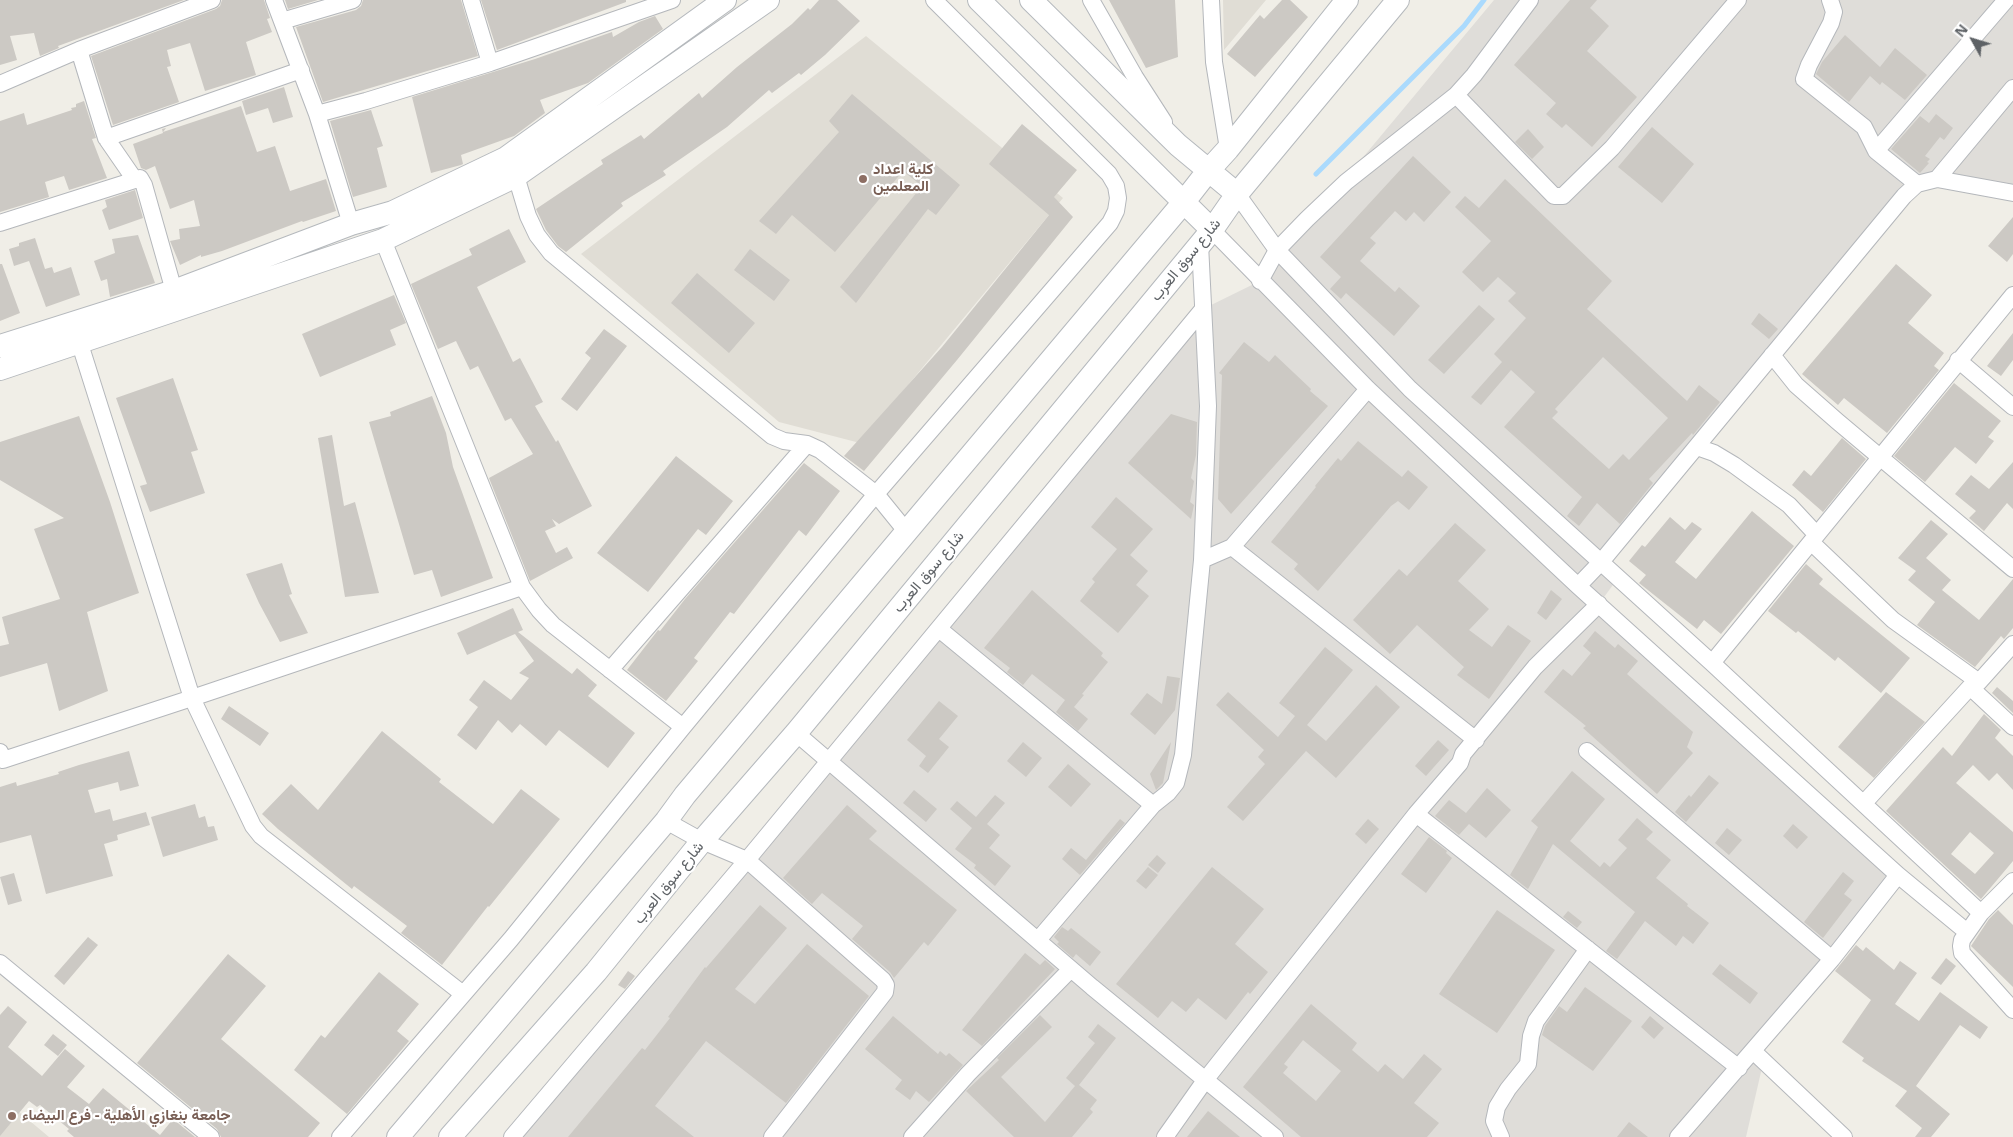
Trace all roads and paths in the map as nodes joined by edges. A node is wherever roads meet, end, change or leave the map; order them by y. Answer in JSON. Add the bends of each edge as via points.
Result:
{"nodes":[{"id":1,"x":212,"y":0,"type":"edge"},
{"id":2,"x":274,"y":0,"type":"edge"},
{"id":3,"x":353,"y":0,"type":"edge"},
{"id":4,"x":471,"y":0,"type":"edge"},
{"id":5,"x":672,"y":0,"type":"edge"},
{"id":6,"x":725,"y":0,"type":"edge"},
{"id":7,"x":768,"y":0,"type":"edge"},
{"id":8,"x":934,"y":0,"type":"edge"},
{"id":9,"x":979,"y":0,"type":"edge"},
{"id":10,"x":1031,"y":0,"type":"edge"},
{"id":11,"x":1091,"y":0,"type":"edge"},
{"id":12,"x":1211,"y":0,"type":"edge"},
{"id":13,"x":1347,"y":0,"type":"edge"},
{"id":14,"x":1398,"y":0,"type":"edge"},
{"id":15,"x":1530,"y":0,"type":"edge"},
{"id":16,"x":1738,"y":0,"type":"edge"},
{"id":17,"x":1830,"y":0,"type":"edge"},
{"id":18,"x":2006,"y":0,"type":"edge"},
{"id":19,"x":282,"y":21,"type":"junction"},
{"id":20,"x":79,"y":50,"type":"junction"},
{"id":21,"x":490,"y":63,"type":"junction"},
{"id":22,"x":301,"y":70,"type":"junction"},
{"id":23,"x":0,"y":84,"type":"edge"},
{"id":24,"x":2013,"y":88,"type":"edge"},
{"id":25,"x":1456,"y":95,"type":"junction"},
{"id":26,"x":317,"y":114,"type":"junction"},
{"id":27,"x":106,"y":138,"type":"junction"},
{"id":28,"x":1178,"y":145,"type":"junction"},
{"id":29,"x":1228,"y":149,"type":"junction"},
{"id":30,"x":1876,"y":151,"type":"junction"},
{"id":31,"x":1208,"y":171,"type":"junction"},
{"id":32,"x":516,"y":176,"type":"junction"},
{"id":33,"x":1937,"y":179,"type":"junction"},
{"id":34,"x":135,"y":180,"type":"junction"},
{"id":35,"x":1918,"y":184,"type":"junction"},
{"id":36,"x":1237,"y":194,"type":"junction"},
{"id":37,"x":2013,"y":194,"type":"edge"},
{"id":38,"x":1183,"y":203,"type":"junction"},
{"id":39,"x":426,"y":208,"type":"junction"},
{"id":40,"x":0,"y":223,"type":"edge"},
{"id":41,"x":351,"y":224,"type":"junction"},
{"id":42,"x":1206,"y":237,"type":"junction"},
{"id":43,"x":383,"y":240,"type":"junction"},
{"id":44,"x":1277,"y":250,"type":"junction"},
{"id":45,"x":1260,"y":281,"type":"junction"},
{"id":46,"x":174,"y":292,"type":"junction"},
{"id":47,"x":2013,"y":295,"type":"edge"},
{"id":48,"x":1203,"y":309,"type":"junction"},
{"id":49,"x":79,"y":341,"type":"junction"},
{"id":50,"x":0,"y":346,"type":"edge"},
{"id":51,"x":1772,"y":355,"type":"junction"},
{"id":52,"x":1958,"y":360,"type":"junction"},
{"id":53,"x":0,"y":369,"type":"edge"},
{"id":54,"x":1368,"y":389,"type":"junction"},
{"id":55,"x":2013,"y":407,"type":"edge"},
{"id":56,"x":806,"y":444,"type":"junction"},
{"id":57,"x":1697,"y":447,"type":"junction"},
{"id":58,"x":1879,"y":456,"type":"junction"},
{"id":59,"x":876,"y":494,"type":"junction"},
{"id":60,"x":906,"y":531,"type":"junction"},
{"id":61,"x":1814,"y":538,"type":"junction"},
{"id":62,"x":1232,"y":547,"type":"junction"},
{"id":63,"x":1202,"y":560,"type":"junction"},
{"id":64,"x":1601,"y":562,"type":"junction"},
{"id":65,"x":2013,"y":569,"type":"edge"},
{"id":66,"x":1578,"y":586,"type":"junction"},
{"id":67,"x":522,"y":587,"type":"junction"},
{"id":68,"x":1599,"y":604,"type":"junction"},
{"id":69,"x":939,"y":629,"type":"junction"},
{"id":70,"x":2013,"y":644,"type":"edge"},
{"id":71,"x":1712,"y":663,"type":"junction"},
{"id":72,"x":610,"y":670,"type":"junction"},
{"id":73,"x":1975,"y":684,"type":"junction"},
{"id":74,"x":192,"y":698,"type":"junction"},
{"id":75,"x":2013,"y":727,"type":"edge"},
{"id":76,"x":682,"y":728,"type":"junction"},
{"id":77,"x":796,"y":732,"type":"junction"},
{"id":78,"x":1476,"y":740,"type":"junction"},
{"id":79,"x":1587,"y":751,"type":"dead end"},
{"id":80,"x":1,"y":758,"type":"edge"},
{"id":81,"x":829,"y":760,"type":"junction"},
{"id":82,"x":1864,"y":804,"type":"junction"},
{"id":83,"x":1153,"y":806,"type":"junction"},
{"id":84,"x":1416,"y":814,"type":"junction"},
{"id":85,"x":666,"y":821,"type":"junction"},
{"id":86,"x":702,"y":841,"type":"junction"},
{"id":87,"x":746,"y":860,"type":"junction"},
{"id":88,"x":1898,"y":874,"type":"junction"},
{"id":89,"x":2013,"y":880,"type":"edge"},
{"id":90,"x":1981,"y":913,"type":"junction"},
{"id":91,"x":1967,"y":932,"type":"junction"},
{"id":92,"x":1038,"y":940,"type":"junction"},
{"id":93,"x":1588,"y":949,"type":"junction"},
{"id":94,"x":1832,"y":959,"type":"junction"},
{"id":95,"x":1,"y":967,"type":"edge"},
{"id":96,"x":1071,"y":969,"type":"junction"},
{"id":97,"x":464,"y":994,"type":"junction"},
{"id":98,"x":2013,"y":1010,"type":"edge"},
{"id":99,"x":1753,"y":1051,"type":"junction"},
{"id":100,"x":1739,"y":1068,"type":"junction"},
{"id":101,"x":1206,"y":1079,"type":"junction"},
{"id":102,"x":211,"y":1137,"type":"edge"},
{"id":103,"x":340,"y":1137,"type":"edge"},
{"id":104,"x":398,"y":1137,"type":"edge"},
{"id":105,"x":450,"y":1137,"type":"edge"},
{"id":106,"x":512,"y":1137,"type":"edge"},
{"id":107,"x":772,"y":1137,"type":"edge"},
{"id":108,"x":912,"y":1137,"type":"edge"},
{"id":109,"x":1165,"y":1137,"type":"edge"},
{"id":110,"x":1275,"y":1137,"type":"edge"},
{"id":111,"x":1501,"y":1137,"type":"edge"},
{"id":112,"x":1678,"y":1137,"type":"edge"},
{"id":113,"x":1844,"y":1137,"type":"edge"}],
"edges":[{"from":1,"to":20,"type":"street"},
{"from":2,"to":19,"type":"street"},
{"from":3,"to":19,"type":"street"},
{"from":4,"to":21,"type":"street"},
{"from":5,"to":21,"type":"street"},
{"from":6,"to":39,"type":"main road","via":[[506,158]]},
{"from":7,"to":32,"type":"main road"},
{"from":8,"to":59,"type":"street","via":[[1109,174],[1118,198],[1110,223]]},
{"from":9,"to":38,"type":"main road"},
{"from":10,"to":28,"type":"main road"},
{"from":11,"to":28,"type":"street"},
{"from":12,"to":29,"type":"street","via":[[1214,62]]},
{"from":13,"to":29,"type":"main road"},
{"from":14,"to":36,"type":"main road","name":"شارع سوق العرب"},
{"from":15,"to":25,"type":"street"},
{"from":16,"to":25,"type":"street","via":[[1612,148],[1564,196],[1554,196]]},
{"from":17,"to":30,"type":"street","via":[[1834,12],[1831,22],[1804,79],[1864,127]]},
{"from":18,"to":30,"type":"street"},
{"from":19,"to":22,"type":"street"},
{"from":20,"to":23,"type":"street"},
{"from":20,"to":27,"type":"street"},
{"from":21,"to":26,"type":"street"},
{"from":22,"to":26,"type":"street"},
{"from":22,"to":27,"type":"street"},
{"from":24,"to":33,"type":"street"},
{"from":25,"to":44,"type":"street","via":[[1346,182]]},
{"from":26,"to":41,"type":"street"},
{"from":27,"to":34,"type":"street"},
{"from":28,"to":31,"type":"main road"},
{"from":29,"to":31,"type":"main road"},
{"from":30,"to":35,"type":"street"},
{"from":31,"to":36,"type":"main road"},
{"from":31,"to":38,"type":"main road"},
{"from":32,"to":39,"type":"main road"},
{"from":32,"to":56,"type":"street","via":[[528,216],[550,253],[772,436],[784,442]]},
{"from":33,"to":35,"type":"street"},
{"from":33,"to":37,"type":"street"},
{"from":34,"to":40,"type":"street"},
{"from":34,"to":46,"type":"street","via":[[140,178],[144,185]]},
{"from":35,"to":51,"type":"street","via":[[1904,196]]},
{"from":36,"to":42,"type":"main road","name":"شارع سوق العرب"},
{"from":36,"to":44,"type":"street"},
{"from":38,"to":42,"type":"main road"},
{"from":38,"to":60,"type":"main road"},
{"from":39,"to":41,"type":"main road","via":[[393,212]]},
{"from":39,"to":43,"type":"main road"},
{"from":41,"to":46,"type":"main road"},
{"from":42,"to":45,"type":"street"},
{"from":42,"to":48,"type":"street"},
{"from":42,"to":77,"type":"main road","name":"شارع سوق العرب"},
{"from":43,"to":49,"type":"main road"},
{"from":43,"to":67,"type":"street"},
{"from":44,"to":45,"type":"street"},
{"from":44,"to":64,"type":"street","via":[[1410,389]]},
{"from":45,"to":54,"type":"street"},
{"from":46,"to":50,"type":"main road"},
{"from":47,"to":52,"type":"street"},
{"from":48,"to":63,"type":"street","via":[[1208,406]]},
{"from":48,"to":69,"type":"street"},
{"from":49,"to":53,"type":"main road"},
{"from":49,"to":74,"type":"street"},
{"from":51,"to":57,"type":"street"},
{"from":51,"to":58,"type":"street","via":[[1796,384]]},
{"from":52,"to":55,"type":"street"},
{"from":52,"to":58,"type":"street"},
{"from":54,"to":62,"type":"street"},
{"from":54,"to":66,"type":"street"},
{"from":56,"to":59,"type":"street","via":[[820,450]]},
{"from":56,"to":72,"type":"street"},
{"from":57,"to":61,"type":"street","via":[[1734,465],[1789,505]]},
{"from":57,"to":64,"type":"street"},
{"from":58,"to":61,"type":"street"},
{"from":58,"to":65,"type":"street"},
{"from":59,"to":60,"type":"street"},
{"from":59,"to":76,"type":"street"},
{"from":60,"to":85,"type":"main road"},
{"from":61,"to":71,"type":"street"},
{"from":61,"to":73,"type":"street","via":[[1893,620]]},
{"from":62,"to":63,"type":"street"},
{"from":62,"to":78,"type":"street"},
{"from":63,"to":83,"type":"street","via":[[1184,754],[1176,783]]},
{"from":64,"to":66,"type":"street"},
{"from":64,"to":71,"type":"street"},
{"from":66,"to":68,"type":"street"},
{"from":67,"to":72,"type":"street","via":[[549,621]]},
{"from":67,"to":74,"type":"street"},
{"from":68,"to":78,"type":"street","via":[[1535,667]]},
{"from":68,"to":88,"type":"street"},
{"from":69,"to":81,"type":"street"},
{"from":69,"to":83,"type":"street"},
{"from":70,"to":73,"type":"street"},
{"from":71,"to":82,"type":"street"},
{"from":72,"to":76,"type":"street"},
{"from":73,"to":75,"type":"street"},
{"from":73,"to":82,"type":"street"},
{"from":74,"to":80,"type":"street"},
{"from":74,"to":97,"type":"street","via":[[253,826],[261,836]]},
{"from":76,"to":97,"type":"street"},
{"from":77,"to":81,"type":"street"},
{"from":77,"to":86,"type":"main road","name":"شارع سوق العرب"},
{"from":78,"to":84,"type":"street"},
{"from":79,"to":94,"type":"street"},
{"from":81,"to":87,"type":"street"},
{"from":81,"to":92,"type":"street"},
{"from":82,"to":90,"type":"street"},
{"from":83,"to":92,"type":"street"},
{"from":84,"to":93,"type":"street"},
{"from":84,"to":101,"type":"street"},
{"from":85,"to":86,"type":"street"},
{"from":85,"to":104,"type":"main road"},
{"from":86,"to":87,"type":"street"},
{"from":86,"to":105,"type":"main road","name":"شارع سوق العرب","via":[[596,972]]},
{"from":87,"to":106,"type":"street"},
{"from":87,"to":107,"type":"street","via":[[886,985],[885,992]]},
{"from":88,"to":91,"type":"street"},
{"from":88,"to":94,"type":"street"},
{"from":89,"to":90,"type":"street"},
{"from":90,"to":91,"type":"street"},
{"from":91,"to":98,"type":"street","via":[[1962,940],[1962,953]]},
{"from":92,"to":96,"type":"street"},
{"from":93,"to":100,"type":"street"},
{"from":93,"to":111,"type":"street","via":[[1536,1021],[1528,1064],[1497,1107],[1494,1121]]},
{"from":94,"to":99,"type":"street"},
{"from":95,"to":102,"type":"street"},
{"from":96,"to":101,"type":"street"},
{"from":96,"to":108,"type":"street","via":[[968,1074]]},
{"from":97,"to":103,"type":"street"},
{"from":99,"to":100,"type":"street"},
{"from":99,"to":113,"type":"street"},
{"from":100,"to":112,"type":"street"},
{"from":101,"to":109,"type":"street"},
{"from":101,"to":110,"type":"street"}]}
